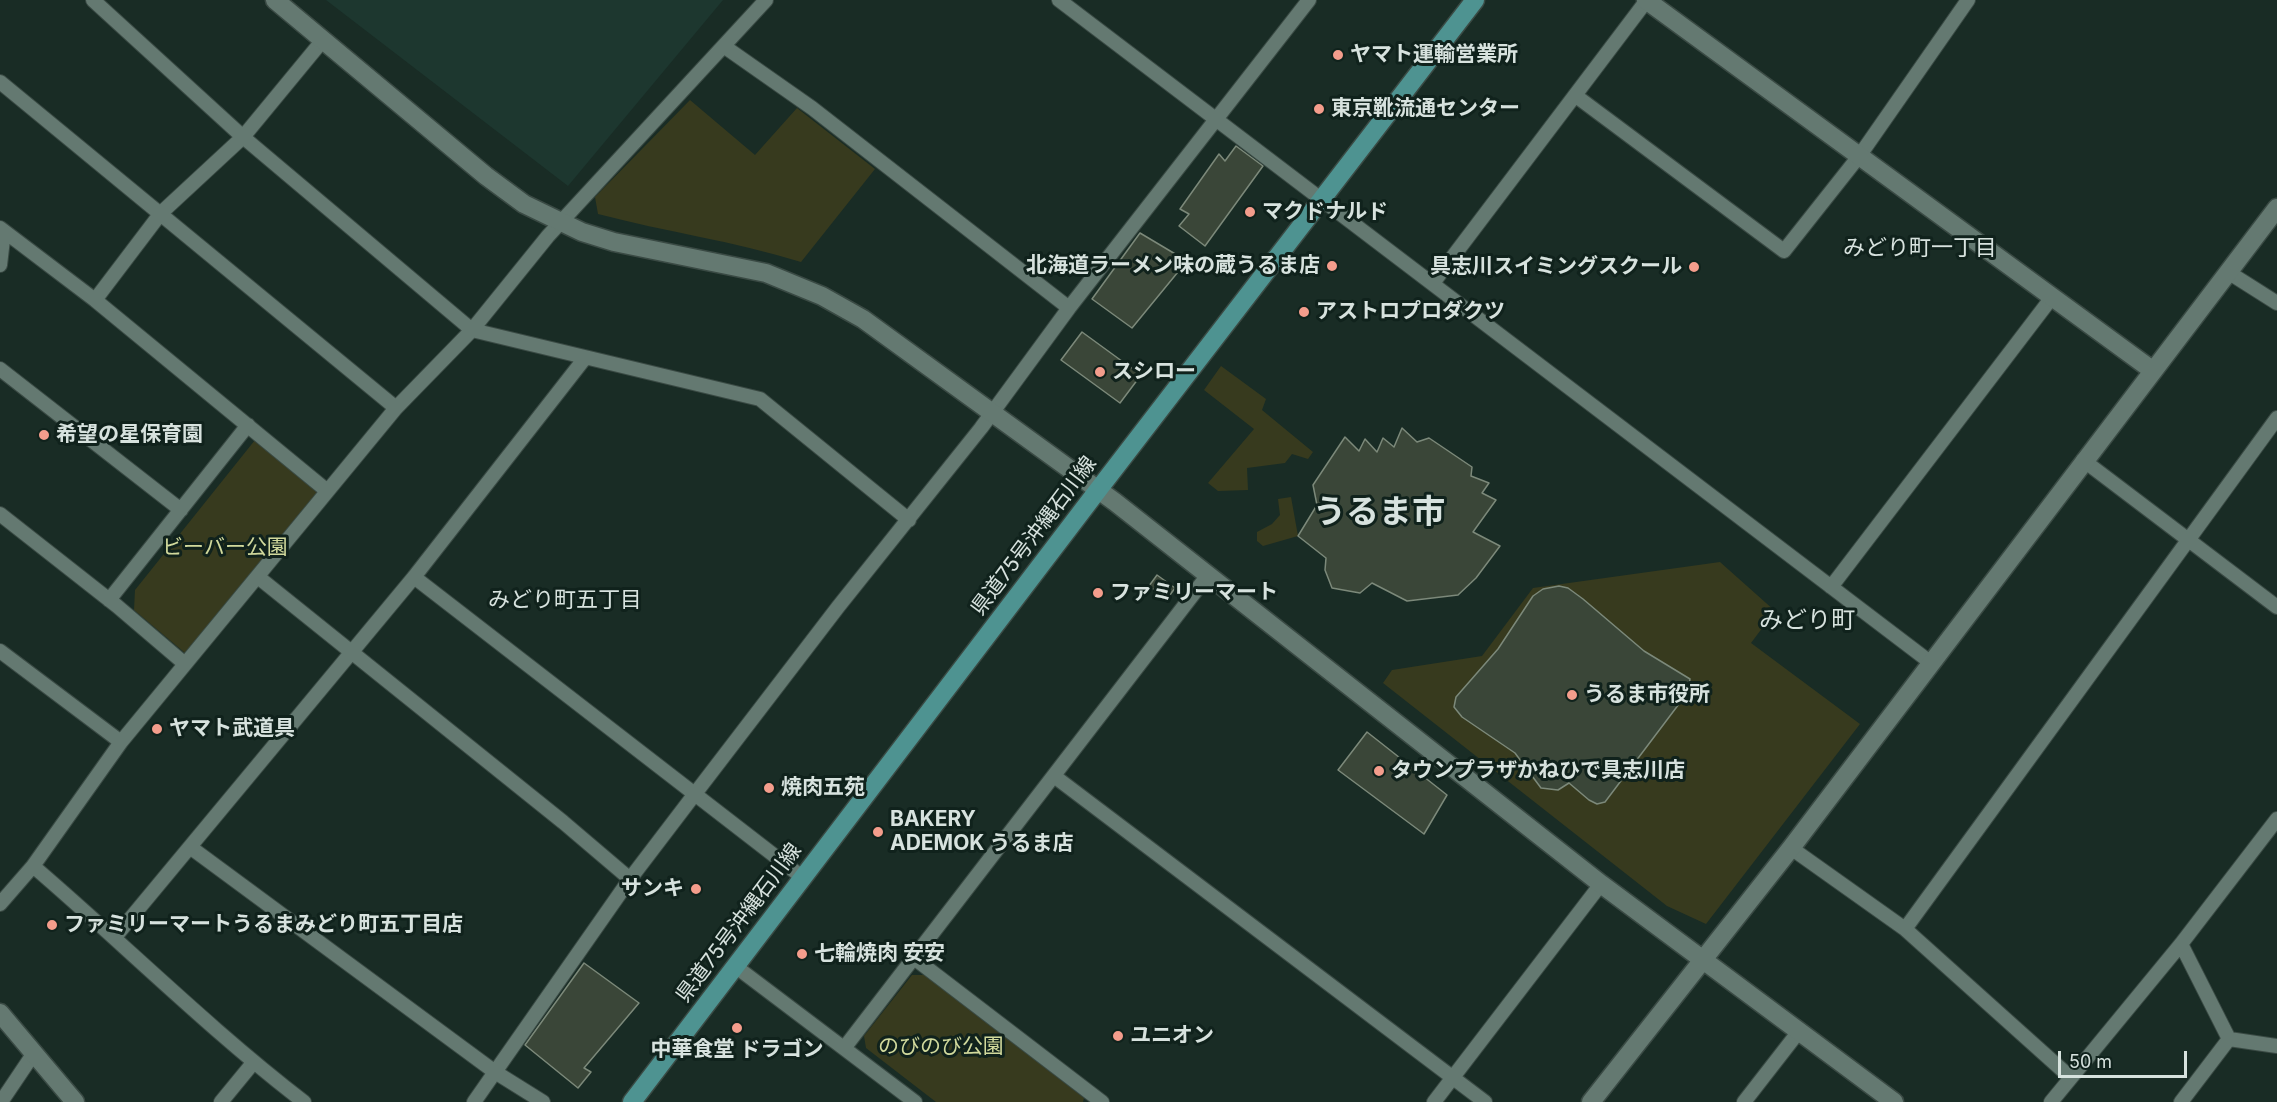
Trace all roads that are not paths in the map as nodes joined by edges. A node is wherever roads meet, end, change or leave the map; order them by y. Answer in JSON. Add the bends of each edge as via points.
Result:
{"nodes":[{"id":1,"x":93,"y":0,"type":"edge"},
{"id":2,"x":275,"y":0,"type":"edge"},
{"id":3,"x":766,"y":0,"type":"edge"},
{"id":4,"x":1059,"y":0,"type":"edge"},
{"id":5,"x":1309,"y":0,"type":"edge"},
{"id":6,"x":1475,"y":0,"type":"edge"},
{"id":7,"x":1646,"y":0,"type":"edge"},
{"id":8,"x":1968,"y":0,"type":"edge"},
{"id":9,"x":323,"y":40,"type":"junction"},
{"id":10,"x":724,"y":47,"type":"junction"},
{"id":11,"x":0,"y":82,"type":"edge"},
{"id":12,"x":1576,"y":96,"type":"junction"},
{"id":13,"x":1216,"y":122,"type":"junction"},
{"id":14,"x":243,"y":137,"type":"junction"},
{"id":15,"x":1860,"y":155,"type":"junction"},
{"id":16,"x":1320,"y":200,"type":"junction"},
{"id":17,"x":2277,"y":208,"type":"edge"},
{"id":18,"x":161,"y":213,"type":"junction"},
{"id":19,"x":561,"y":223,"type":"junction"},
{"id":20,"x":2,"y":230,"type":"edge"},
{"id":21,"x":0,"y":265,"type":"edge"},
{"id":22,"x":2228,"y":272,"type":"junction"},
{"id":23,"x":1433,"y":283,"type":"junction"},
{"id":24,"x":2053,"y":296,"type":"junction"},
{"id":25,"x":95,"y":300,"type":"junction"},
{"id":26,"x":2277,"y":303,"type":"edge"},
{"id":27,"x":1069,"y":308,"type":"junction"},
{"id":28,"x":472,"y":330,"type":"junction"},
{"id":29,"x":585,"y":358,"type":"junction"},
{"id":30,"x":0,"y":369,"type":"edge"},
{"id":31,"x":2152,"y":370,"type":"junction"},
{"id":32,"x":396,"y":408,"type":"junction"},
{"id":33,"x":991,"y":412,"type":"junction"},
{"id":34,"x":2277,"y":418,"type":"edge"},
{"id":35,"x":248,"y":426,"type":"junction"},
{"id":36,"x":2083,"y":460,"type":"junction"},
{"id":37,"x":326,"y":490,"type":"junction"},
{"id":38,"x":1098,"y":490,"type":"junction"},
{"id":39,"x":181,"y":510,"type":"junction"},
{"id":40,"x":0,"y":514,"type":"edge"},
{"id":41,"x":909,"y":520,"type":"junction"},
{"id":42,"x":2187,"y":538,"type":"junction"},
{"id":43,"x":1208,"y":575,"type":"junction"},
{"id":44,"x":258,"y":577,"type":"junction"},
{"id":45,"x":414,"y":577,"type":"junction"},
{"id":46,"x":1831,"y":587,"type":"junction"},
{"id":47,"x":109,"y":600,"type":"junction"},
{"id":48,"x":2277,"y":607,"type":"edge"},
{"id":49,"x":0,"y":651,"type":"edge"},
{"id":50,"x":352,"y":651,"type":"junction"},
{"id":51,"x":1930,"y":662,"type":"junction"},
{"id":52,"x":185,"y":664,"type":"junction"},
{"id":53,"x":121,"y":742,"type":"junction"},
{"id":54,"x":1054,"y":776,"type":"junction"},
{"id":55,"x":694,"y":795,"type":"junction"},
{"id":56,"x":2277,"y":819,"type":"edge"},
{"id":57,"x":190,"y":848,"type":"junction"},
{"id":58,"x":1791,"y":848,"type":"junction"},
{"id":59,"x":33,"y":866,"type":"junction"},
{"id":60,"x":802,"y":877,"type":"junction"},
{"id":61,"x":630,"y":879,"type":"junction"},
{"id":62,"x":1601,"y":884,"type":"junction"},
{"id":63,"x":0,"y":904,"type":"edge"},
{"id":64,"x":1905,"y":929,"type":"junction"},
{"id":65,"x":115,"y":937,"type":"junction"},
{"id":66,"x":2181,"y":944,"type":"junction"},
{"id":67,"x":914,"y":958,"type":"junction"},
{"id":68,"x":1703,"y":960,"type":"junction"},
{"id":69,"x":735,"y":966,"type":"junction"},
{"id":70,"x":0,"y":1013,"type":"edge"},
{"id":71,"x":1800,"y":1030,"type":"junction"},
{"id":72,"x":2229,"y":1039,"type":"junction"},
{"id":73,"x":2277,"y":1046,"type":"edge"},
{"id":74,"x":845,"y":1047,"type":"junction"},
{"id":75,"x":34,"y":1053,"type":"junction"},
{"id":76,"x":253,"y":1063,"type":"junction"},
{"id":77,"x":495,"y":1072,"type":"junction"},
{"id":78,"x":2070,"y":1077,"type":"junction"},
{"id":79,"x":1453,"y":1078,"type":"junction"},
{"id":80,"x":0,"y":1102,"type":"edge"},
{"id":81,"x":75,"y":1102,"type":"edge"},
{"id":82,"x":221,"y":1102,"type":"edge"},
{"id":83,"x":304,"y":1102,"type":"edge"},
{"id":84,"x":474,"y":1102,"type":"edge"},
{"id":85,"x":543,"y":1102,"type":"edge"},
{"id":86,"x":632,"y":1102,"type":"edge"},
{"id":87,"x":915,"y":1102,"type":"edge"},
{"id":88,"x":1102,"y":1102,"type":"edge"},
{"id":89,"x":1434,"y":1102,"type":"edge"},
{"id":90,"x":1485,"y":1102,"type":"edge"},
{"id":91,"x":1591,"y":1102,"type":"edge"},
{"id":92,"x":1744,"y":1102,"type":"edge"},
{"id":93,"x":1894,"y":1102,"type":"edge"},
{"id":94,"x":2051,"y":1102,"type":"edge"},
{"id":95,"x":2181,"y":1102,"type":"edge"}],
"edges":[{"from":1,"to":14,"type":"street"},
{"from":2,"to":9,"type":"street"},
{"from":3,"to":10,"type":"street"},
{"from":4,"to":13,"type":"street"},
{"from":5,"to":13,"type":"street"},
{"from":6,"to":16,"type":"main road","name":"県道75号沖縄石川線"},
{"from":7,"to":12,"type":"street"},
{"from":7,"to":15,"type":"street"},
{"from":8,"to":15,"type":"street"},
{"from":9,"to":14,"type":"street"},
{"from":9,"to":19,"type":"street","via":[[486,176],[524,204]]},
{"from":10,"to":19,"type":"street"},
{"from":10,"to":27,"type":"street","via":[[812,108]]},
{"from":11,"to":18,"type":"street"},
{"from":12,"to":15,"type":"street","via":[[1784,251]]},
{"from":12,"to":23,"type":"street"},
{"from":13,"to":16,"type":"street"},
{"from":13,"to":27,"type":"street"},
{"from":14,"to":18,"type":"street"},
{"from":14,"to":28,"type":"street"},
{"from":15,"to":24,"type":"street"},
{"from":16,"to":23,"type":"street"},
{"from":16,"to":38,"type":"main road","name":"県道75号沖縄石川線"},
{"from":17,"to":22,"type":"street"},
{"from":18,"to":25,"type":"street"},
{"from":18,"to":32,"type":"street"},
{"from":19,"to":28,"type":"street"},
{"from":19,"to":33,"type":"street","via":[[614,242],[741,266],[794,283],[862,319]]},
{"from":20,"to":21,"type":"street"},
{"from":20,"to":25,"type":"street"},
{"from":22,"to":26,"type":"street"},
{"from":22,"to":31,"type":"street"},
{"from":23,"to":46,"type":"street"},
{"from":24,"to":31,"type":"street"},
{"from":24,"to":46,"type":"street"},
{"from":25,"to":35,"type":"street"},
{"from":27,"to":33,"type":"street"},
{"from":28,"to":29,"type":"street"},
{"from":28,"to":32,"type":"street"},
{"from":29,"to":41,"type":"street","via":[[760,399]]},
{"from":29,"to":45,"type":"street"},
{"from":30,"to":39,"type":"street"},
{"from":31,"to":36,"type":"street"},
{"from":32,"to":37,"type":"street"},
{"from":33,"to":38,"type":"street"},
{"from":33,"to":41,"type":"street"},
{"from":34,"to":42,"type":"street"},
{"from":35,"to":37,"type":"street"},
{"from":35,"to":39,"type":"street"},
{"from":36,"to":42,"type":"street"},
{"from":36,"to":51,"type":"street"},
{"from":37,"to":44,"type":"street"},
{"from":38,"to":43,"type":"street"},
{"from":38,"to":60,"type":"main road","name":"県道75号沖縄石川線"},
{"from":39,"to":47,"type":"street"},
{"from":40,"to":47,"type":"street"},
{"from":41,"to":55,"type":"street"},
{"from":42,"to":48,"type":"street"},
{"from":42,"to":64,"type":"street"},
{"from":43,"to":54,"type":"street"},
{"from":43,"to":62,"type":"street"},
{"from":44,"to":50,"type":"street"},
{"from":44,"to":52,"type":"street"},
{"from":45,"to":50,"type":"street"},
{"from":45,"to":55,"type":"street"},
{"from":46,"to":51,"type":"street"},
{"from":47,"to":52,"type":"street"},
{"from":49,"to":53,"type":"street"},
{"from":50,"to":57,"type":"street"},
{"from":50,"to":61,"type":"street"},
{"from":51,"to":58,"type":"street"},
{"from":52,"to":53,"type":"street"},
{"from":53,"to":59,"type":"street"},
{"from":54,"to":67,"type":"street"},
{"from":54,"to":79,"type":"street"},
{"from":55,"to":60,"type":"street"},
{"from":55,"to":61,"type":"street"},
{"from":56,"to":66,"type":"street"},
{"from":57,"to":65,"type":"street"},
{"from":57,"to":77,"type":"street"},
{"from":58,"to":64,"type":"street"},
{"from":58,"to":68,"type":"street"},
{"from":59,"to":63,"type":"street"},
{"from":59,"to":65,"type":"street"},
{"from":60,"to":69,"type":"main road","name":"県道75号沖縄石川線"},
{"from":61,"to":77,"type":"street"},
{"from":62,"to":68,"type":"street"},
{"from":62,"to":79,"type":"street"},
{"from":64,"to":78,"type":"street"},
{"from":65,"to":76,"type":"street"},
{"from":66,"to":72,"type":"street"},
{"from":66,"to":78,"type":"street"},
{"from":67,"to":74,"type":"street"},
{"from":67,"to":88,"type":"street"},
{"from":68,"to":71,"type":"street"},
{"from":68,"to":91,"type":"street"},
{"from":69,"to":74,"type":"street"},
{"from":69,"to":86,"type":"main road","name":"県道75号沖縄石川線"},
{"from":70,"to":75,"type":"street"},
{"from":71,"to":92,"type":"street"},
{"from":71,"to":93,"type":"street"},
{"from":72,"to":73,"type":"street"},
{"from":72,"to":95,"type":"street"},
{"from":74,"to":87,"type":"street"},
{"from":75,"to":80,"type":"street"},
{"from":75,"to":81,"type":"street"},
{"from":76,"to":82,"type":"street"},
{"from":76,"to":83,"type":"street"},
{"from":77,"to":84,"type":"street"},
{"from":77,"to":85,"type":"street"},
{"from":78,"to":94,"type":"street"},
{"from":79,"to":89,"type":"street"},
{"from":79,"to":90,"type":"street"}]}
